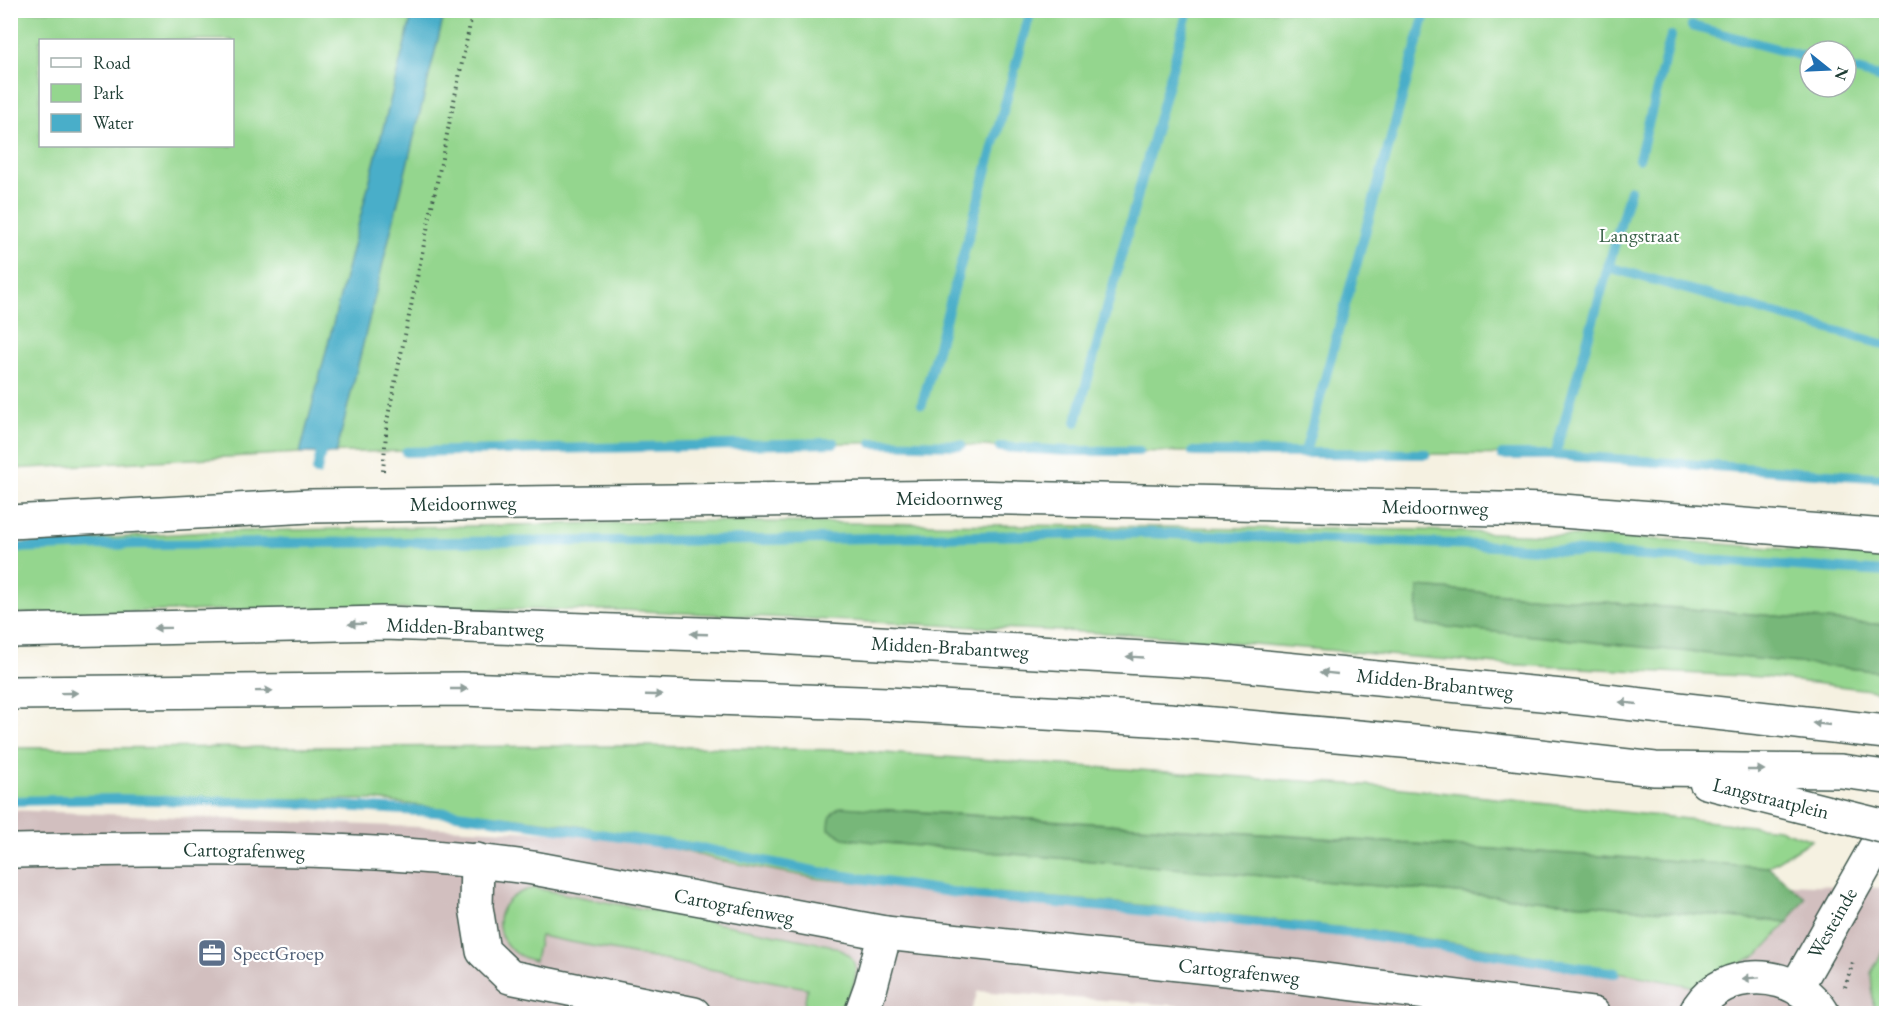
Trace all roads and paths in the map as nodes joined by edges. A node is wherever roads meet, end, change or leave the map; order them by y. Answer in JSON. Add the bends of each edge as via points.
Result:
{"nodes":[{"id":1,"x":473,"y":10,"type":"edge"},
{"id":2,"x":380,"y":504,"type":"junction"},
{"id":3,"x":10,"y":522,"type":"edge"},
{"id":4,"x":1887,"y":536,"type":"edge"},
{"id":5,"x":10,"y":631,"type":"edge"},
{"id":6,"x":10,"y":693,"type":"edge"},
{"id":7,"x":1883,"y":731,"type":"edge"},
{"id":8,"x":1655,"y":769,"type":"junction"},
{"id":9,"x":1887,"y":777,"type":"edge"},
{"id":10,"x":1887,"y":828,"type":"edge"},
{"id":11,"x":10,"y":851,"type":"edge"},
{"id":12,"x":477,"y":860,"type":"junction"},
{"id":13,"x":885,"y":933,"type":"junction"},
{"id":14,"x":1797,"y":986,"type":"junction"},
{"id":15,"x":694,"y":1014,"type":"edge"},
{"id":16,"x":861,"y":1014,"type":"edge"},
{"id":17,"x":1593,"y":1014,"type":"edge"},
{"id":18,"x":1695,"y":1014,"type":"edge"},
{"id":19,"x":1823,"y":1014,"type":"edge"}],
"edges":[{"from":1,"to":2,"type":"path","via":[[387,421]]},
{"from":2,"to":3,"type":"main road","name":"Meidoornweg"},
{"from":2,"to":4,"type":"main road","name":"Meidoornweg","via":[[964,497],[1357,505],[1549,510]]},
{"from":7,"to":5,"type":"main road","name":"Midden-Brabantweg","one_way":true,"via":[[1213,662],[769,637],[384,624]]},
{"from":6,"to":8,"type":"main road","one_way":true,"via":[[462,689],[888,704],[1169,720]]},
{"from":8,"to":9,"type":"main road","one_way":true,"via":[[1855,772]]},
{"from":8,"to":10,"type":"main road","name":"Langstraatplein","bridge":true},
{"from":10,"to":14,"type":"main road","name":"Westeinde"},
{"from":11,"to":12,"type":"main road","name":"Cartografenweg","via":[[395,852]]},
{"from":12,"to":13,"type":"main road","name":"Cartografenweg"},
{"from":12,"to":15,"type":"main road","via":[[476,907],[483,951],[510,977]]},
{"from":13,"to":16,"type":"main road"},
{"from":13,"to":17,"type":"main road","name":"Cartografenweg","via":[[1292,976]]},
{"from":14,"to":18,"type":"main road","one_way":true,"via":[[1770,977],[1742,978],[1717,989]]},
{"from":14,"to":19,"type":"main road"}]}
